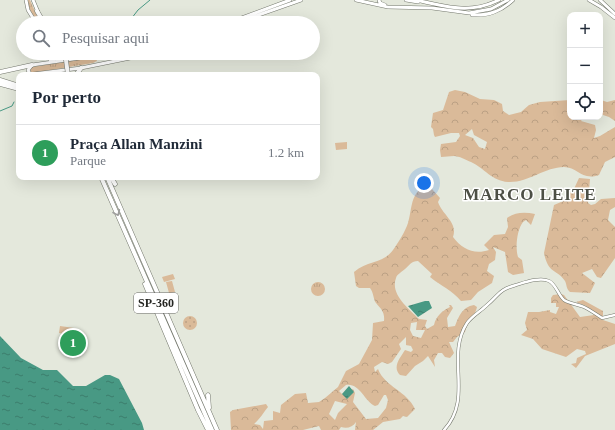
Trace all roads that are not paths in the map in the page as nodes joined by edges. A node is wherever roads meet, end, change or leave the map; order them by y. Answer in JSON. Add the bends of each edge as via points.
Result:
{"nodes":[{"id":1,"x":26,"y":0,"type":"edge"},
{"id":2,"x":33,"y":0,"type":"edge"},
{"id":3,"x":290,"y":0,"type":"edge"},
{"id":4,"x":301,"y":0,"type":"edge"},
{"id":5,"x":356,"y":0,"type":"edge"},
{"id":6,"x":379,"y":0,"type":"edge"},
{"id":7,"x":406,"y":0,"type":"edge"},
{"id":8,"x":415,"y":0,"type":"edge"},
{"id":9,"x":494,"y":0,"type":"edge"},
{"id":10,"x":499,"y":0,"type":"edge"},
{"id":11,"x":508,"y":0,"type":"edge"},
{"id":12,"x":513,"y":0,"type":"edge"},
{"id":13,"x":589,"y":0,"type":"edge"},
{"id":14,"x":600,"y":0,"type":"edge"},
{"id":15,"x":431,"y":3,"type":"junction"},
{"id":16,"x":439,"y":4,"type":"junction"},
{"id":17,"x":491,"y":9,"type":"junction"},
{"id":18,"x":37,"y":11,"type":"joint"},
{"id":19,"x":467,"y":13,"type":"junction"},
{"id":20,"x":615,"y":14,"type":"edge"},
{"id":21,"x":32,"y":16,"type":"edge"},
{"id":22,"x":40,"y":16,"type":"edge"},
{"id":23,"x":247,"y":16,"type":"edge"},
{"id":24,"x":256,"y":16,"type":"edge"},
{"id":25,"x":615,"y":18,"type":"edge"},
{"id":26,"x":53,"y":60,"type":"edge"},
{"id":27,"x":66,"y":60,"type":"edge"},
{"id":28,"x":66,"y":60,"type":"edge"},
{"id":29,"x":101,"y":60,"type":"edge"},
{"id":30,"x":123,"y":60,"type":"edge"},
{"id":31,"x":48,"y":63,"type":"junction"},
{"id":32,"x":32,"y":65,"type":"junction"},
{"id":33,"x":100,"y":65,"type":"junction"},
{"id":34,"x":81,"y":68,"type":"junction"},
{"id":35,"x":0,"y":72,"type":"edge"},
{"id":36,"x":29,"y":72,"type":"edge"},
{"id":37,"x":67,"y":72,"type":"edge"},
{"id":38,"x":70,"y":72,"type":"edge"},
{"id":39,"x":78,"y":72,"type":"edge"},
{"id":40,"x":0,"y":80,"type":"edge"},
{"id":41,"x":0,"y":84,"type":"edge"},
{"id":42,"x":16,"y":85,"type":"edge"},
{"id":43,"x":16,"y":88,"type":"edge"},
{"id":44,"x":102,"y":180,"type":"edge"},
{"id":45,"x":108,"y":180,"type":"edge"},
{"id":46,"x":113,"y":180,"type":"edge"},
{"id":47,"x":115,"y":184,"type":"dead end"},
{"id":48,"x":139,"y":264,"type":"junction"},
{"id":49,"x":615,"y":315,"type":"edge"},
{"id":50,"x":208,"y":396,"type":"dead end"},
{"id":51,"x":215,"y":429,"type":"edge"},
{"id":52,"x":208,"y":430,"type":"edge"},
{"id":53,"x":444,"y":430,"type":"edge"}],
"edges":[{"from":1,"to":21,"type":"main road"},
{"from":2,"to":18,"type":"main road"},
{"from":3,"to":23,"type":"main road"},
{"from":4,"to":24,"type":"main road"},
{"from":5,"to":19,"type":"main road","via":[[388,7],[432,8]]},
{"from":6,"to":17,"type":"main road","via":[[388,5],[428,6],[465,12]]},
{"from":7,"to":15,"type":"main road"},
{"from":8,"to":15,"type":"main road"},
{"from":9,"to":16,"type":"main road","via":[[472,7]]},
{"from":10,"to":16,"type":"main road","via":[[470,9]]},
{"from":11,"to":17,"type":"main road"},
{"from":12,"to":19,"type":"main road","via":[[502,10],[494,13]]},
{"from":13,"to":25,"type":"main road"},
{"from":14,"to":20,"type":"main road"},
{"from":15,"to":16,"type":"main road"},
{"from":17,"to":19,"type":"main road"},
{"from":18,"to":22,"type":"highway"},
{"from":26,"to":31,"type":"main road"},
{"from":27,"to":31,"type":"main road"},
{"from":28,"to":37,"type":"highway","bridge":true},
{"from":29,"to":33,"type":"main road"},
{"from":30,"to":33,"type":"main road"},
{"from":31,"to":32,"type":"main road"},
{"from":32,"to":35,"type":"highway"},
{"from":32,"to":36,"type":"main road","via":[[28,69]]},
{"from":33,"to":34,"type":"main road"},
{"from":34,"to":38,"type":"main road"},
{"from":34,"to":39,"type":"highway"},
{"from":40,"to":42,"type":"highway"},
{"from":41,"to":43,"type":"highway"},
{"from":44,"to":48,"type":"highway","number":"SP-360","one_way":true},
{"from":45,"to":51,"type":"highway","number":"SP-360"},
{"from":46,"to":47,"type":"highway"},
{"from":48,"to":51,"type":"highway","number":"SP-360"},
{"from":48,"to":52,"type":"highway","via":[[154,307]]},
{"from":49,"to":53,"type":"street","via":[[602,318],[586,308],[568,302],[548,281],[526,282],[502,290],[470,320],[463,331],[458,353],[459,400],[454,416]]},
{"from":50,"to":51,"type":"highway"}]}
